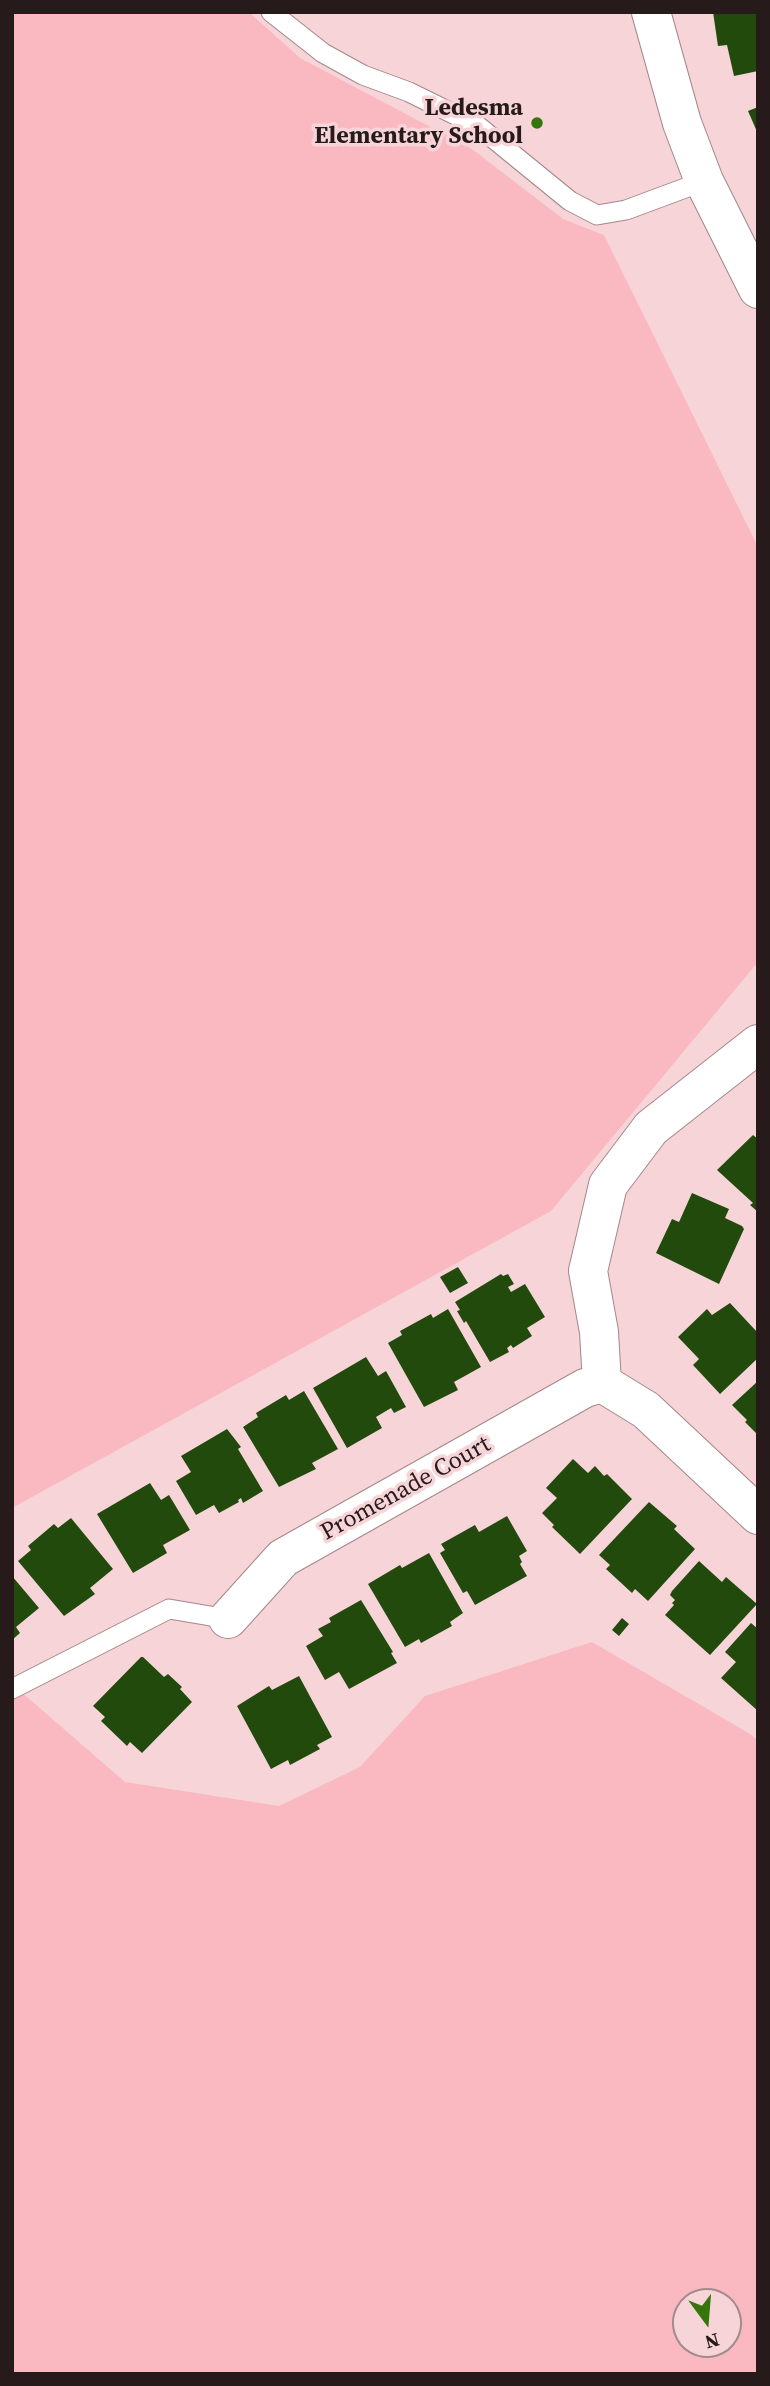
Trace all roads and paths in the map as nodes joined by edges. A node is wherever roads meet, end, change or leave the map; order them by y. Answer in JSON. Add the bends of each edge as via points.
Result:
{"nodes":[{"id":1,"x":271,"y":12,"type":"edge"},
{"id":2,"x":651,"y":12,"type":"edge"},
{"id":3,"x":704,"y":181,"type":"junction"},
{"id":4,"x":758,"y":289,"type":"edge"},
{"id":5,"x":758,"y":1044,"type":"edge"},
{"id":6,"x":602,"y":1383,"type":"junction"},
{"id":7,"x":758,"y":1515,"type":"edge"},
{"id":8,"x":228,"y":1619,"type":"joint"},
{"id":9,"x":12,"y":1689,"type":"edge"}],
"edges":[{"from":1,"to":3,"type":"lane","via":[[323,53],[478,126],[570,201],[597,215],[626,211]]},
{"from":2,"to":3,"type":"street","via":[[682,123]]},
{"from":3,"to":4,"type":"street"},
{"from":5,"to":6,"type":"street","via":[[651,1128],[608,1185],[588,1271]]},
{"from":6,"to":7,"type":"street","via":[[646,1410]]},
{"from":6,"to":8,"type":"street","name":"Promenade Court","via":[[584,1388],[283,1558]]},
{"from":8,"to":9,"type":"lane","via":[[169,1609]]}]}
